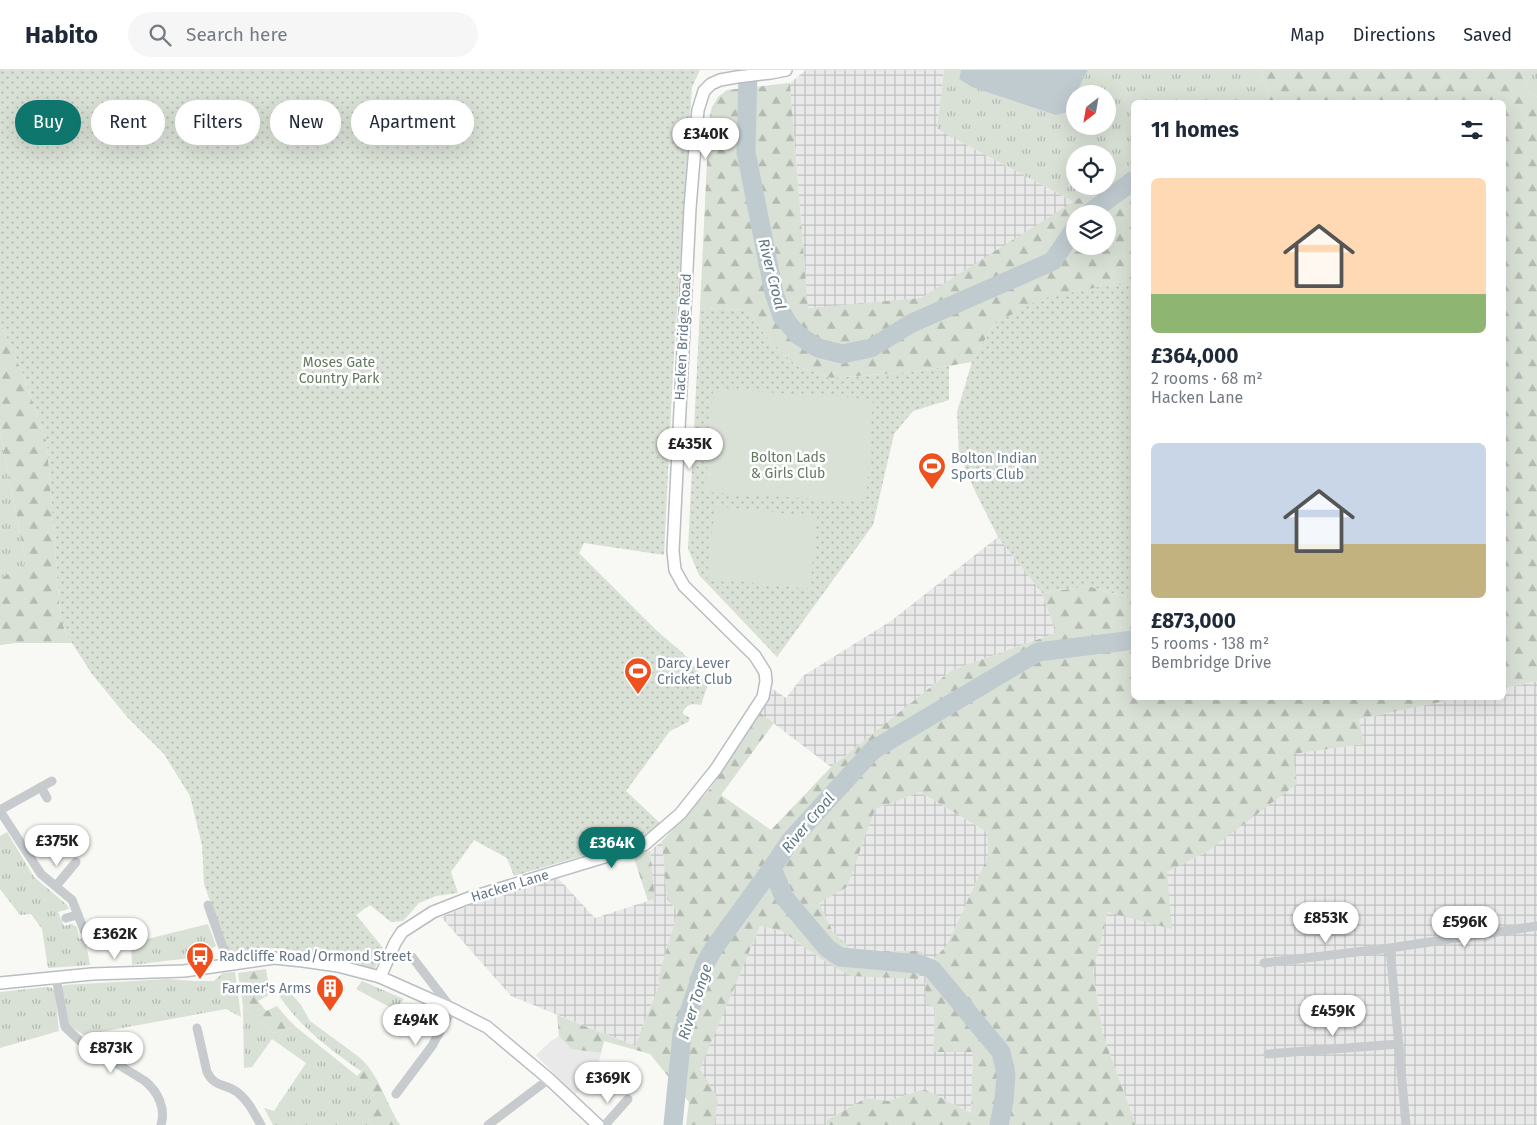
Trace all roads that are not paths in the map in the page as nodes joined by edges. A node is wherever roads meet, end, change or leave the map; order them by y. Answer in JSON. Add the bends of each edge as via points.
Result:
{"nodes":[{"id":1,"x":786,"y":70,"type":"edge"},
{"id":2,"x":766,"y":681,"type":"joint"},
{"id":3,"x":52,"y":782,"type":"dead end"},
{"id":4,"x":41,"y":787,"type":"junction"},
{"id":5,"x":47,"y":798,"type":"dead end"},
{"id":6,"x":0,"y":811,"type":"edge"},
{"id":7,"x":76,"y":862,"type":"dead end"},
{"id":8,"x":56,"y":886,"type":"junction"},
{"id":9,"x":208,"y":905,"type":"dead end"},
{"id":10,"x":77,"y":914,"type":"junction"},
{"id":11,"x":66,"y":918,"type":"dead end"},
{"id":12,"x":1537,"y":926,"type":"edge"},
{"id":13,"x":84,"y":930,"type":"dead end"},
{"id":14,"x":1390,"y":948,"type":"junction"},
{"id":15,"x":412,"y":957,"type":"dead end"},
{"id":16,"x":1264,"y":963,"type":"dead end"},
{"id":17,"x":231,"y":965,"type":"junction"},
{"id":18,"x":56,"y":977,"type":"junction"},
{"id":19,"x":380,"y":977,"type":"junction"},
{"id":20,"x":0,"y":983,"type":"edge"},
{"id":21,"x":452,"y":1009,"type":"junction"},
{"id":22,"x":196,"y":1028,"type":"dead end"},
{"id":23,"x":1399,"y":1044,"type":"junction"},
{"id":24,"x":1268,"y":1054,"type":"dead end"},
{"id":25,"x":549,"y":1080,"type":"junction"},
{"id":26,"x":396,"y":1094,"type":"dead end"},
{"id":27,"x":628,"y":1099,"type":"dead end"},
{"id":28,"x":161,"y":1125,"type":"edge"},
{"id":29,"x":261,"y":1125,"type":"edge"},
{"id":30,"x":489,"y":1125,"type":"edge"},
{"id":31,"x":598,"y":1125,"type":"edge"},
{"id":32,"x":605,"y":1125,"type":"edge"},
{"id":33,"x":1406,"y":1125,"type":"edge"}],
"edges":[{"from":1,"to":2,"type":"street","name":"Hacken Bridge Road","via":[[720,80],[704,91],[698,110],[673,550],[675,570],[684,586],[755,656],[765,672]]},
{"from":2,"to":19,"type":"street","name":"Hacken Lane","via":[[759,706],[716,769],[680,814],[644,845],[433,912],[402,932]]},
{"from":3,"to":4,"type":"street"},
{"from":4,"to":5,"type":"street"},
{"from":4,"to":6,"type":"street"},
{"from":6,"to":8,"type":"street","via":[[41,874]]},
{"from":7,"to":8,"type":"street"},
{"from":8,"to":10,"type":"street","via":[[72,900]]},
{"from":9,"to":17,"type":"street"},
{"from":10,"to":11,"type":"street"},
{"from":10,"to":13,"type":"street"},
{"from":12,"to":14,"type":"street"},
{"from":14,"to":16,"type":"street"},
{"from":14,"to":23,"type":"street"},
{"from":15,"to":21,"type":"street"},
{"from":17,"to":18,"type":"street","via":[[184,971]]},
{"from":17,"to":19,"type":"street","via":[[284,959],[338,966]]},
{"from":18,"to":20,"type":"street"},
{"from":18,"to":28,"type":"street","via":[[66,1027],[80,1041],[154,1089],[161,1103]]},
{"from":19,"to":21,"type":"street"},
{"from":21,"to":25,"type":"street","via":[[487,1027]]},
{"from":21,"to":26,"type":"street","via":[[432,1046]]},
{"from":22,"to":29,"type":"street","via":[[209,1076],[216,1084],[235,1090],[244,1098]]},
{"from":23,"to":24,"type":"street"},
{"from":23,"to":33,"type":"street"},
{"from":25,"to":30,"type":"street"},
{"from":25,"to":31,"type":"street"},
{"from":27,"to":32,"type":"street"}]}
